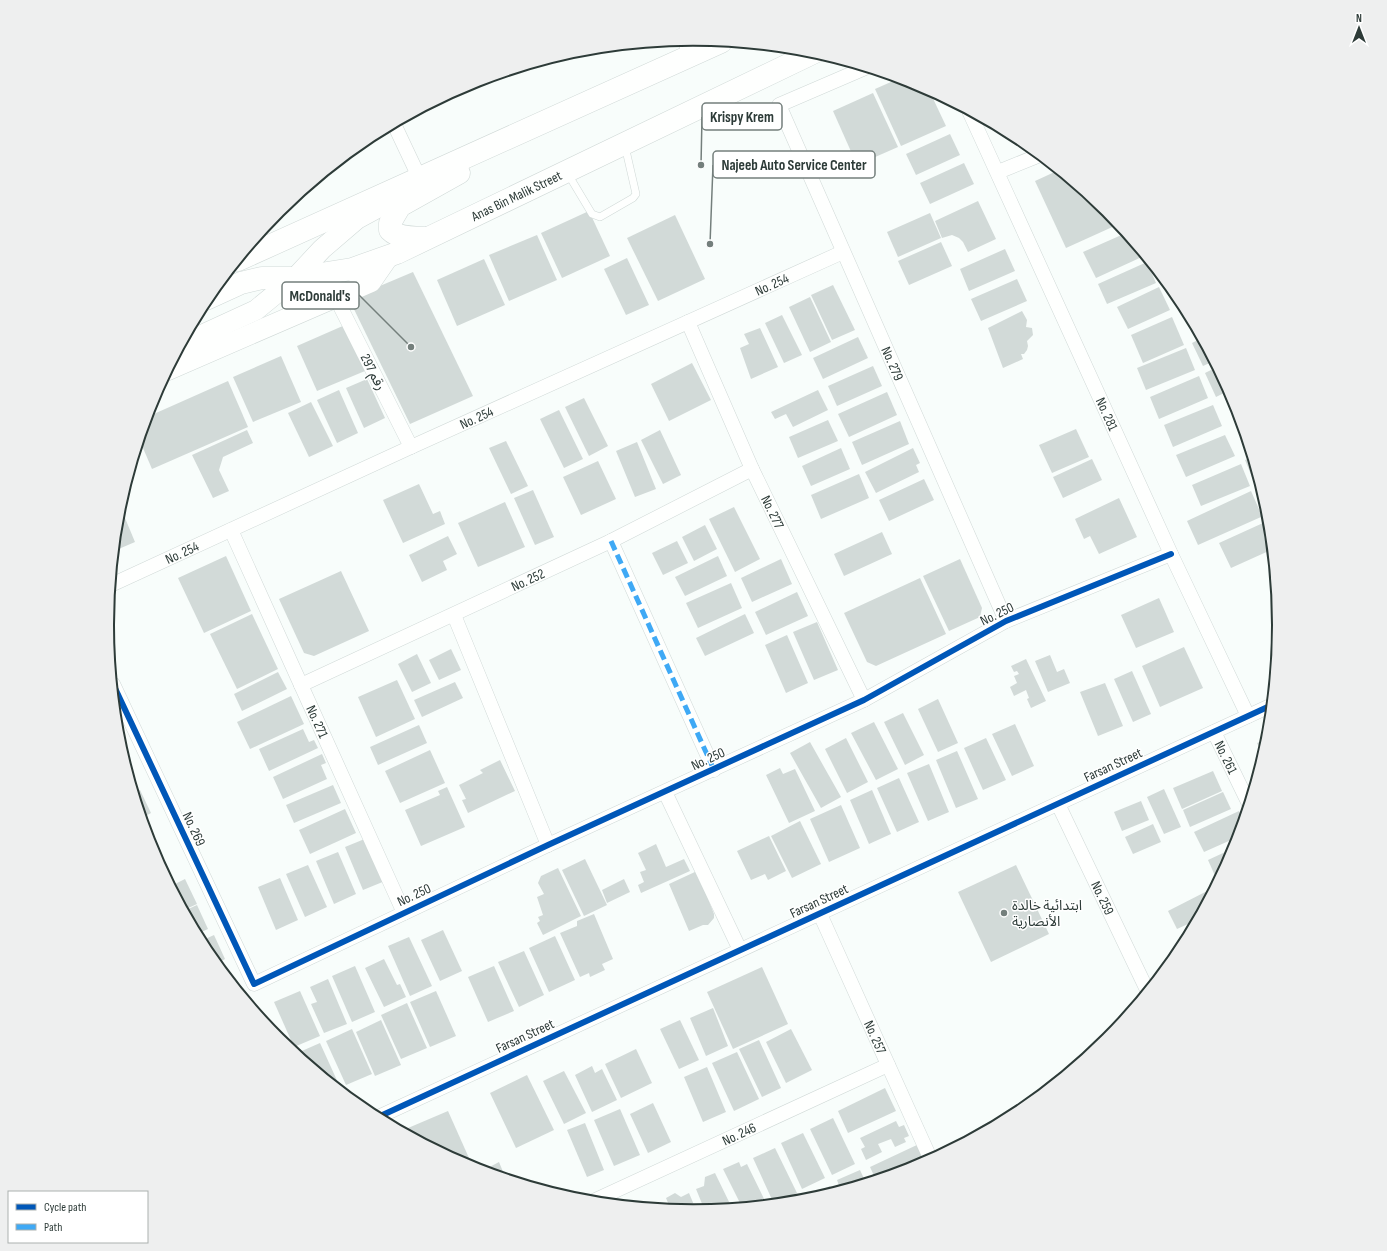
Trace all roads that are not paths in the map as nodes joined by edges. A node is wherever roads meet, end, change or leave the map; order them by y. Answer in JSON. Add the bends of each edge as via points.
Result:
{"nodes":[{"id":1,"x":687,"y":47,"type":"edge"},
{"id":2,"x":805,"y":57,"type":"edge"},
{"id":3,"x":859,"y":71,"type":"edge"},
{"id":4,"x":574,"y":107,"type":"junction"},
{"id":5,"x":972,"y":118,"type":"edge"},
{"id":6,"x":396,"y":129,"type":"edge"},
{"id":7,"x":497,"y":142,"type":"junction"},
{"id":8,"x":624,"y":145,"type":"junction"},
{"id":9,"x":1034,"y":157,"type":"edge"},
{"id":10,"x":567,"y":172,"type":"junction"},
{"id":11,"x":998,"y":172,"type":"junction"},
{"id":12,"x":419,"y":177,"type":"junction"},
{"id":13,"x":429,"y":238,"type":"junction"},
{"id":14,"x":256,"y":247,"type":"edge"},
{"id":15,"x":843,"y":252,"type":"junction"},
{"id":16,"x":389,"y":256,"type":"junction"},
{"id":17,"x":295,"y":278,"type":"junction"},
{"id":18,"x":220,"y":293,"type":"edge"},
{"id":19,"x":335,"y":296,"type":"junction"},
{"id":20,"x":688,"y":322,"type":"junction"},
{"id":21,"x":190,"y":341,"type":"edge"},
{"id":22,"x":175,"y":367,"type":"edge"},
{"id":23,"x":411,"y":447,"type":"junction"},
{"id":24,"x":752,"y":469,"type":"junction"},
{"id":25,"x":231,"y":530,"type":"junction"},
{"id":26,"x":611,"y":541,"type":"junction"},
{"id":27,"x":1171,"y":554,"type":"junction"},
{"id":28,"x":116,"y":583,"type":"edge"},
{"id":29,"x":454,"y":615,"type":"junction"},
{"id":30,"x":1006,"y":621,"type":"junction"},
{"id":31,"x":301,"y":685,"type":"junction"},
{"id":32,"x":118,"y":696,"type":"edge"},
{"id":33,"x":864,"y":700,"type":"junction"},
{"id":34,"x":1267,"y":707,"type":"edge"},
{"id":35,"x":1248,"y":716,"type":"junction"},
{"id":36,"x":1214,"y":732,"type":"junction"},
{"id":37,"x":714,"y":770,"type":"junction"},
{"id":38,"x":665,"y":792,"type":"junction"},
{"id":39,"x":1246,"y":798,"type":"edge"},
{"id":40,"x":1058,"y":804,"type":"junction"},
{"id":41,"x":548,"y":845,"type":"junction"},
{"id":42,"x":404,"y":913,"type":"junction"},
{"id":43,"x":820,"y":914,"type":"junction"},
{"id":44,"x":740,"y":950,"type":"junction"},
{"id":45,"x":254,"y":984,"type":"joint"},
{"id":46,"x":1146,"y":987,"type":"edge"},
{"id":47,"x":888,"y":1065,"type":"junction"},
{"id":48,"x":384,"y":1114,"type":"edge"},
{"id":49,"x":929,"y":1155,"type":"edge"},
{"id":50,"x":601,"y":1197,"type":"edge"}],
"edges":[{"from":1,"to":4,"type":"main road"},
{"from":2,"to":8,"type":"main road","name":"Anas Bin Malik Street"},
{"from":3,"to":15,"type":"street","name":"No. 279","via":[[779,105]]},
{"from":4,"to":7,"type":"main road"},
{"from":4,"to":13,"type":"main road","via":[[400,206],[390,223],[390,230],[402,237]]},
{"from":5,"to":11,"type":"street","name":"No. 281"},
{"from":6,"to":12,"type":"street"},
{"from":7,"to":12,"type":"main road"},
{"from":7,"to":17,"type":"main road","via":[[357,219],[322,249]]},
{"from":8,"to":10,"type":"main road","name":"Anas Bin Malik Street"},
{"from":8,"to":10,"type":"lane","via":[[636,194],[600,216],[592,214]]},
{"from":9,"to":11,"type":"street"},
{"from":10,"to":13,"type":"main road","name":"Anas Bin Malik Street"},
{"from":11,"to":27,"type":"street","name":"No. 281"},
{"from":12,"to":14,"type":"main road"},
{"from":13,"to":16,"type":"main road","name":"Anas Bin Malik Street"},
{"from":15,"to":20,"type":"street","name":"No. 254"},
{"from":15,"to":30,"type":"street","name":"No. 279"},
{"from":16,"to":17,"type":"main road","name":"Anas Bin Malik Street","via":[[352,269]]},
{"from":16,"to":19,"type":"main road","via":[[371,282]]},
{"from":17,"to":18,"type":"main road","name":"Anas Bin Malik Street","via":[[262,278]]},
{"from":17,"to":21,"type":"main road","via":[[256,310]]},
{"from":19,"to":22,"type":"main road"},
{"from":19,"to":23,"type":"street","name":"رقم 297"},
{"from":20,"to":23,"type":"street","name":"No. 254"},
{"from":20,"to":24,"type":"street","name":"No. 277"},
{"from":23,"to":25,"type":"street","name":"No. 254"},
{"from":24,"to":26,"type":"street","name":"No. 252"},
{"from":24,"to":33,"type":"street","name":"No. 277"},
{"from":25,"to":28,"type":"street","name":"No. 254"},
{"from":25,"to":31,"type":"street","name":"No. 271"},
{"from":26,"to":29,"type":"street","name":"No. 252"},
{"from":26,"to":37,"type":"street"},
{"from":27,"to":30,"type":"street","name":"No. 250"},
{"from":27,"to":35,"type":"street","name":"No. 281"},
{"from":29,"to":31,"type":"street","name":"No. 252"},
{"from":29,"to":41,"type":"street"},
{"from":30,"to":33,"type":"street","name":"No. 250"},
{"from":31,"to":42,"type":"street","name":"No. 271"},
{"from":32,"to":45,"type":"street","name":"No. 269"},
{"from":33,"to":37,"type":"street","name":"No. 250"},
{"from":34,"to":35,"type":"street","name":"Farsan Street"},
{"from":35,"to":36,"type":"street","name":"Farsan Street"},
{"from":36,"to":39,"type":"street","name":"No. 261"},
{"from":36,"to":40,"type":"street","name":"Farsan Street"},
{"from":37,"to":38,"type":"street","name":"No. 250"},
{"from":38,"to":41,"type":"street","name":"No. 250"},
{"from":38,"to":44,"type":"street"},
{"from":40,"to":43,"type":"street","name":"Farsan Street"},
{"from":40,"to":46,"type":"street","name":"No. 259"},
{"from":41,"to":42,"type":"street","name":"No. 250"},
{"from":42,"to":45,"type":"street","name":"No. 250"},
{"from":43,"to":44,"type":"street","name":"Farsan Street"},
{"from":43,"to":47,"type":"street","name":"No. 257"},
{"from":44,"to":48,"type":"street","name":"Farsan Street"},
{"from":47,"to":49,"type":"street","name":"No. 257"},
{"from":47,"to":50,"type":"street","name":"No. 246"}]}
